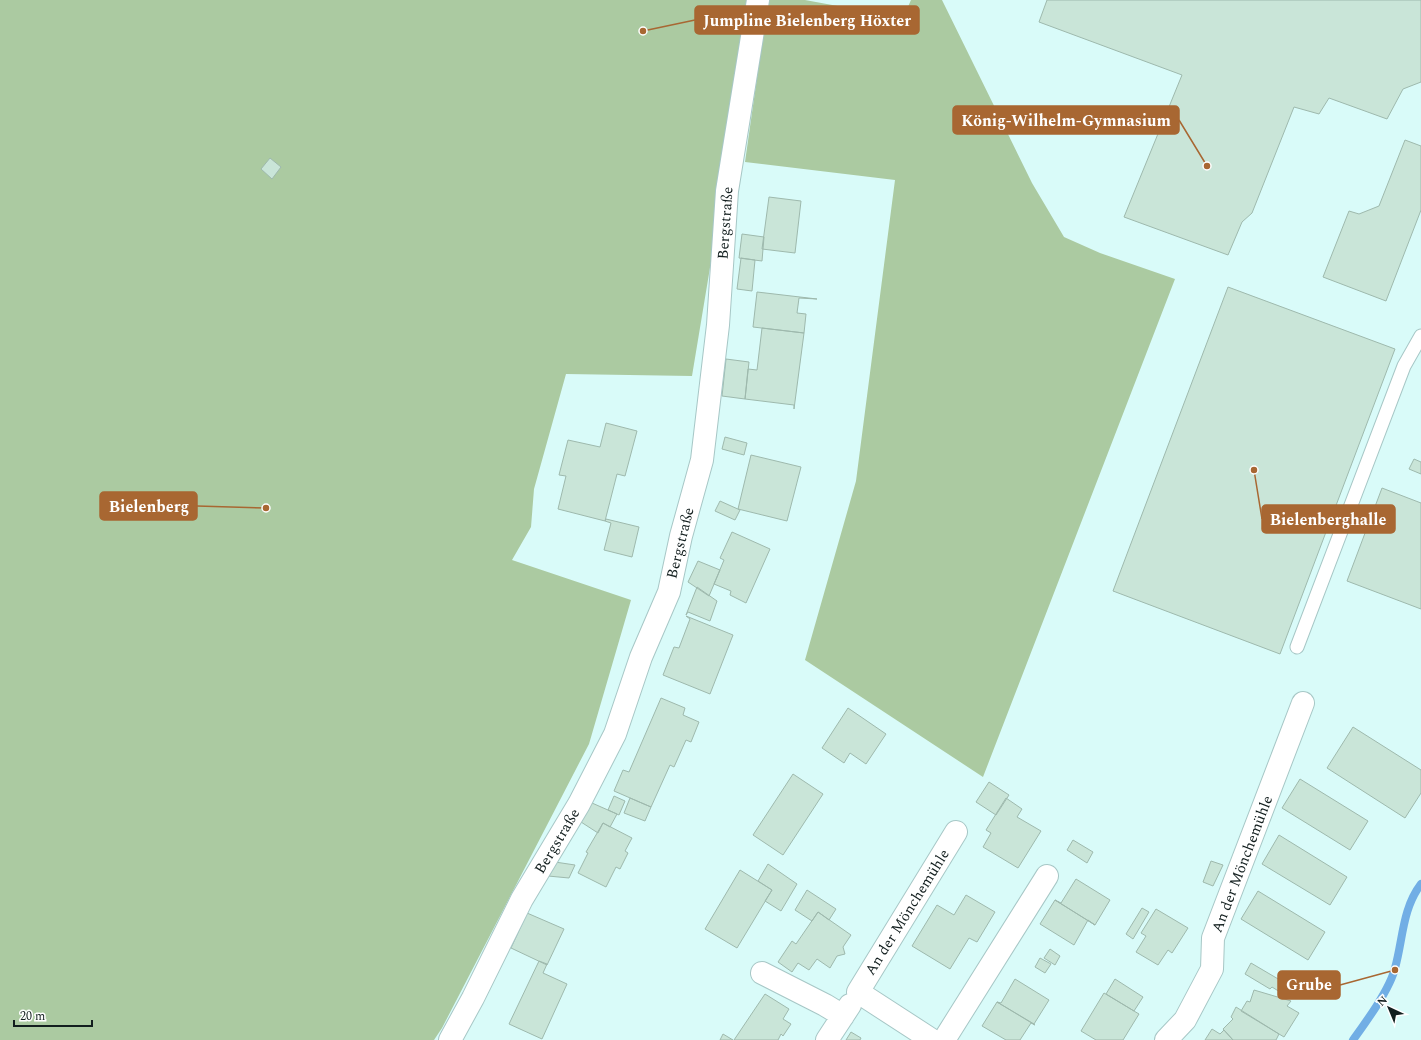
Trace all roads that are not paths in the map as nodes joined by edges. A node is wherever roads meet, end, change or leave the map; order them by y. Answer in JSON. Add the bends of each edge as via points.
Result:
{"nodes":[{"id":1,"x":758,"y":0,"type":"edge"},
{"id":2,"x":1421,"y":336,"type":"edge"},
{"id":3,"x":1297,"y":647,"type":"dead end"},
{"id":4,"x":1302,"y":704,"type":"dead end"},
{"id":5,"x":956,"y":832,"type":"dead end"},
{"id":6,"x":1047,"y":876,"type":"dead end"},
{"id":7,"x":762,"y":973,"type":"dead end"},
{"id":8,"x":858,"y":992,"type":"junction"},
{"id":9,"x":843,"y":1016,"type":"junction"},
{"id":10,"x":450,"y":1040,"type":"edge"},
{"id":11,"x":827,"y":1040,"type":"edge"},
{"id":12,"x":932,"y":1040,"type":"edge"},
{"id":13,"x":944,"y":1040,"type":"edge"},
{"id":14,"x":1166,"y":1040,"type":"edge"}],
"edges":[{"from":1,"to":10,"type":"street","name":"Bergstraße","via":[[727,191],[718,325],[702,460],[669,592],[641,658],[615,734],[580,804],[522,899]]},
{"from":2,"to":3,"type":"lane","via":[[1404,366]]},
{"from":4,"to":14,"type":"street","name":"An der Mönchemühle","via":[[1213,938],[1212,969],[1185,1020]]},
{"from":5,"to":8,"type":"street","name":"An der Mönchemühle"},
{"from":6,"to":13,"type":"street"},
{"from":7,"to":9,"type":"street"},
{"from":8,"to":9,"type":"street","name":"An der Mönchemühle"},
{"from":8,"to":12,"type":"street","name":"An der Mönchemühle"},
{"from":9,"to":11,"type":"street","name":"An der Mönchemühle"}]}
